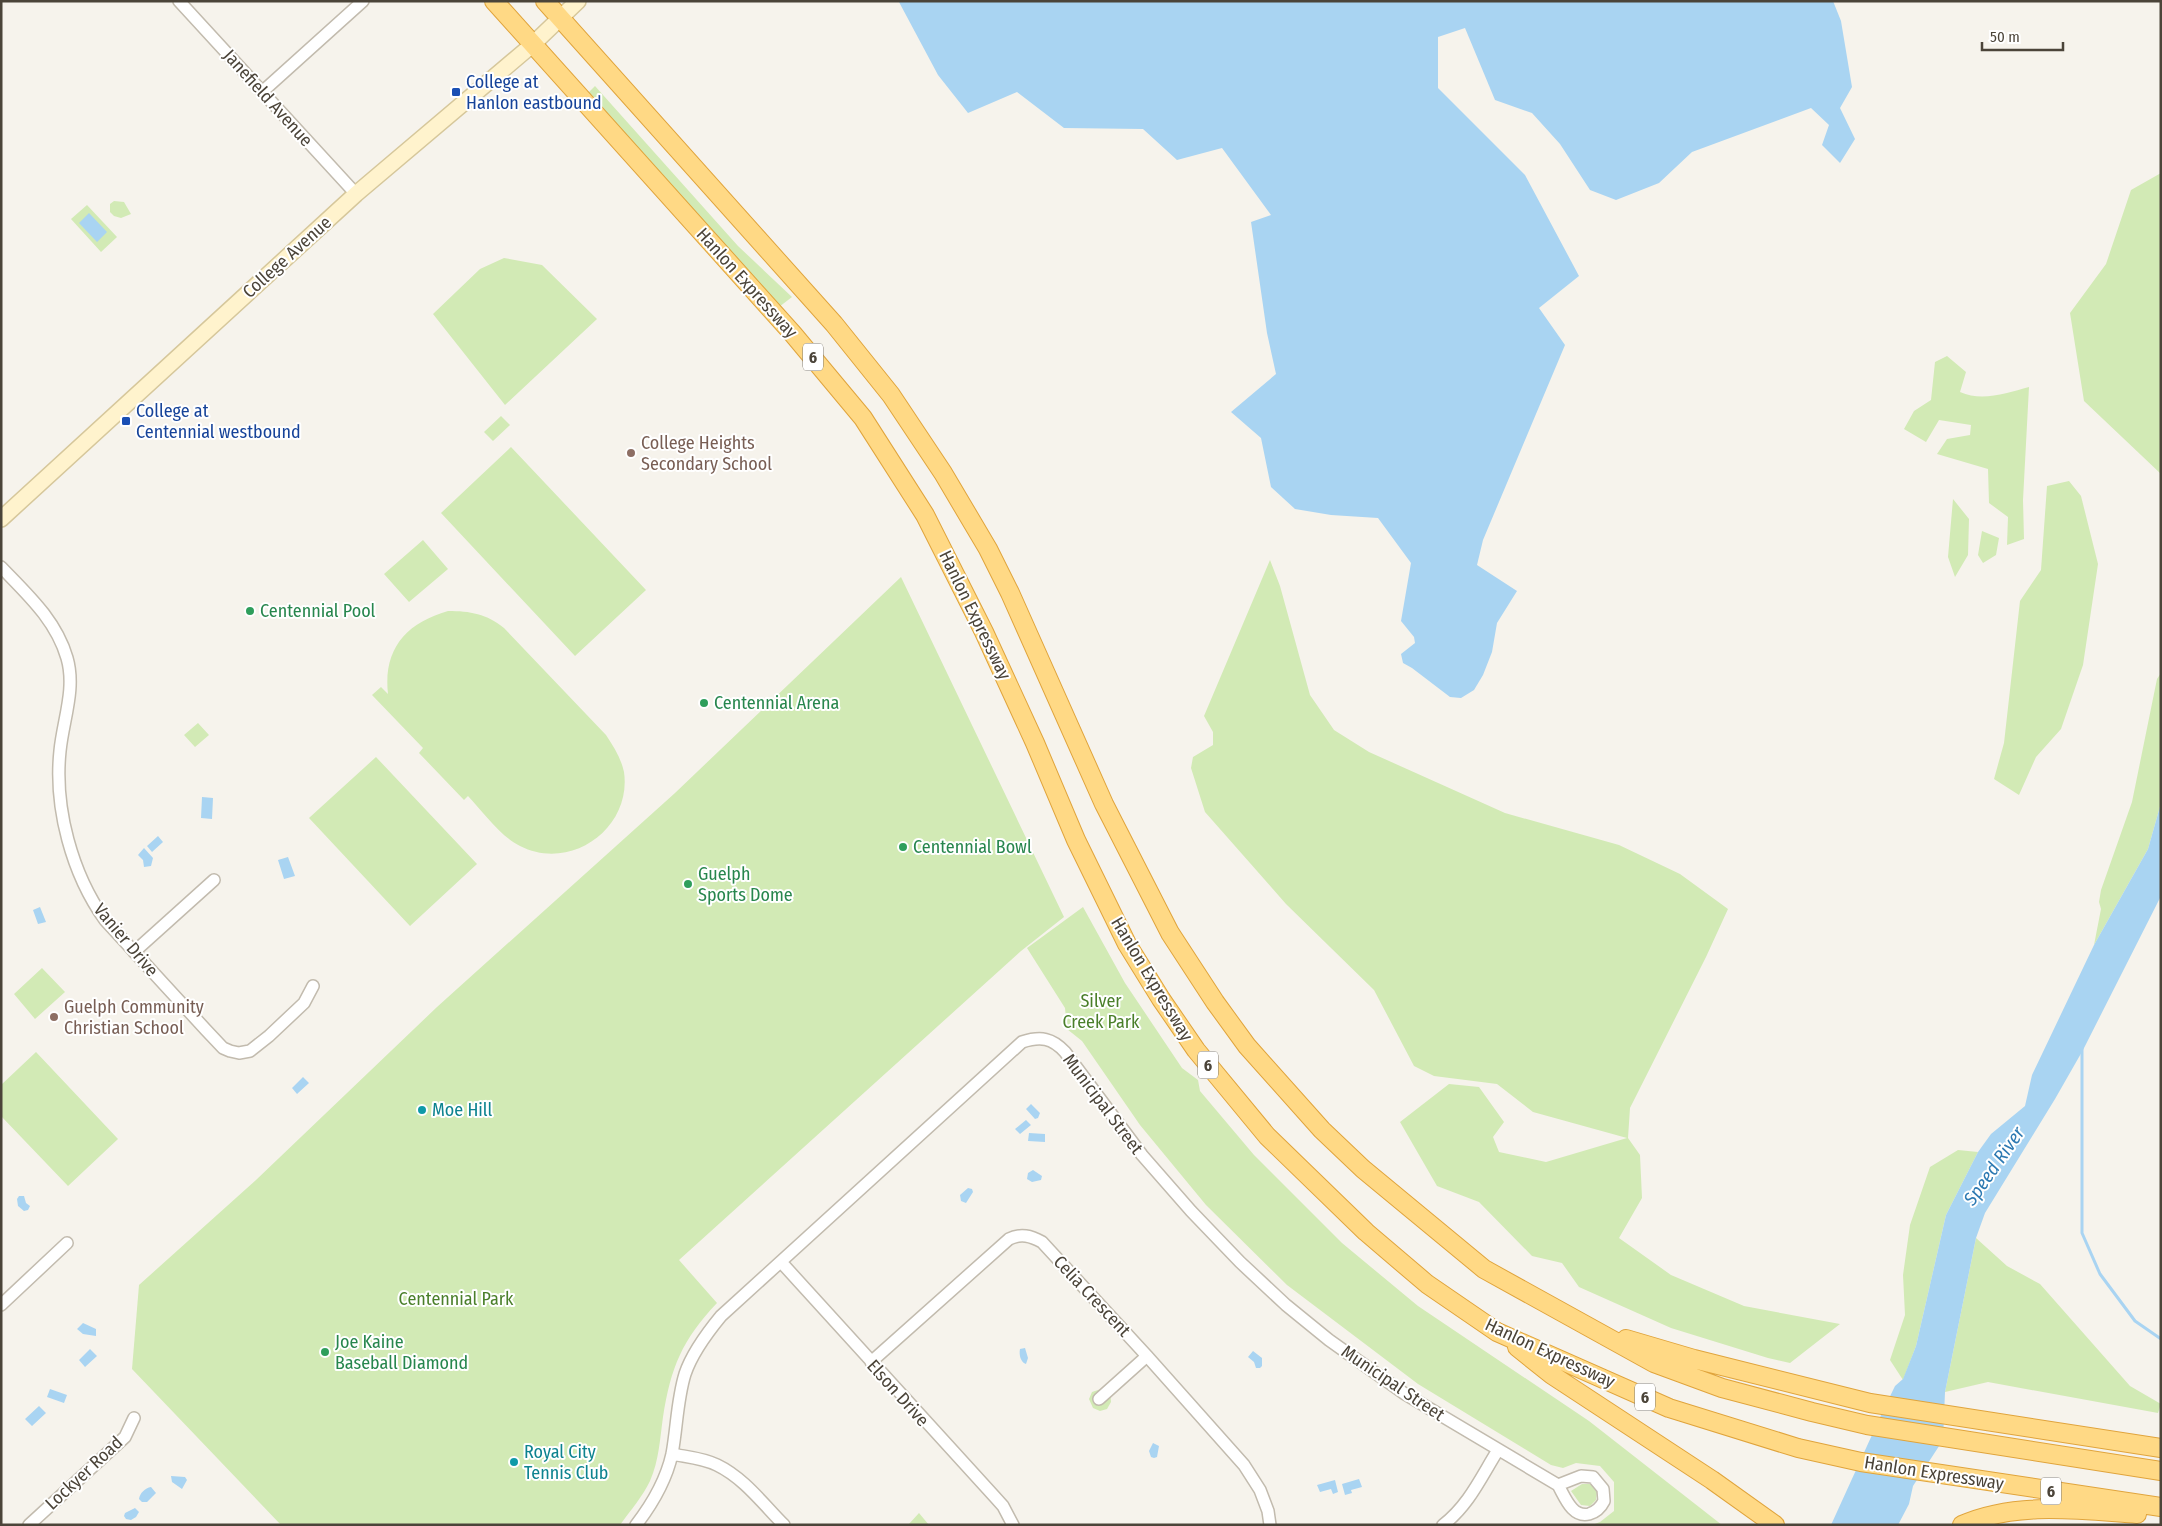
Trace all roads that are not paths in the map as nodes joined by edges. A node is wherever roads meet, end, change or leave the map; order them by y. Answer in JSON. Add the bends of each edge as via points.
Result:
{"nodes":[{"id":1,"x":179,"y":1,"type":"edge"},
{"id":2,"x":362,"y":1,"type":"edge"},
{"id":3,"x":494,"y":1,"type":"edge"},
{"id":4,"x":545,"y":1,"type":"edge"},
{"id":5,"x":578,"y":1,"type":"edge"},
{"id":6,"x":560,"y":17,"type":"junction"},
{"id":7,"x":532,"y":46,"type":"junction"},
{"id":8,"x":262,"y":92,"type":"junction"},
{"id":9,"x":356,"y":194,"type":"junction"},
{"id":10,"x":1,"y":519,"type":"edge"},
{"id":11,"x":1,"y":567,"type":"edge"},
{"id":12,"x":214,"y":880,"type":"dead end"},
{"id":13,"x":134,"y":952,"type":"junction"},
{"id":14,"x":313,"y":986,"type":"dead end"},
{"id":15,"x":68,"y":1243,"type":"dead end"},
{"id":16,"x":781,"y":1262,"type":"junction"},
{"id":17,"x":1,"y":1305,"type":"edge"},
{"id":18,"x":1497,"y":1332,"type":"junction"},
{"id":19,"x":1601,"y":1332,"type":"junction"},
{"id":20,"x":1147,"y":1356,"type":"junction"},
{"id":21,"x":871,"y":1362,"type":"junction"},
{"id":22,"x":1099,"y":1399,"type":"dead end"},
{"id":23,"x":134,"y":1418,"type":"dead end"},
{"id":24,"x":2161,"y":1448,"type":"edge"},
{"id":25,"x":1498,"y":1450,"type":"junction"},
{"id":26,"x":672,"y":1454,"type":"junction"},
{"id":27,"x":2161,"y":1471,"type":"edge"},
{"id":28,"x":1558,"y":1485,"type":"dead end"},
{"id":29,"x":2161,"y":1507,"type":"edge"},
{"id":30,"x":2161,"y":1517,"type":"edge"},
{"id":31,"x":1774,"y":1524,"type":"edge"},
{"id":32,"x":29,"y":1525,"type":"edge"},
{"id":33,"x":636,"y":1525,"type":"edge"},
{"id":34,"x":784,"y":1525,"type":"edge"},
{"id":35,"x":1014,"y":1525,"type":"edge"},
{"id":36,"x":1270,"y":1525,"type":"edge"},
{"id":37,"x":1443,"y":1525,"type":"edge"},
{"id":38,"x":1962,"y":1525,"type":"edge"}],
"edges":[{"from":1,"to":8,"type":"street","name":"Janefield Avenue"},
{"from":2,"to":8,"type":"street"},
{"from":3,"to":7,"type":"highway","name":"Hanlon Expressway","number":"6"},
{"from":4,"to":6,"type":"highway","name":"Hanlon Expressway","number":"6"},
{"from":5,"to":6,"type":"main road","name":"College Avenue"},
{"from":6,"to":7,"type":"main road","name":"College Avenue"},
{"from":6,"to":19,"type":"highway","name":"Hanlon Expressway","number":"6","via":[[834,324],[891,394],[948,480],[988,549],[1104,804],[1170,932],[1247,1046],[1322,1130],[1362,1169],[1484,1269]]},
{"from":7,"to":9,"type":"main road","name":"College Avenue"},
{"from":7,"to":18,"type":"highway","name":"Hanlon Expressway","number":"6","via":[[829,375],[896,467],[926,515],[984,632],[1076,840],[1127,944],[1196,1050],[1267,1136],[1359,1226],[1427,1284]]},
{"from":8,"to":9,"type":"street","name":"Janefield Avenue"},
{"from":9,"to":10,"type":"main road","name":"College Avenue"},
{"from":11,"to":13,"type":"street","name":"Vanier Drive","via":[[52,625],[67,659],[70,686],[59,770],[68,834],[77,868],[94,903]]},
{"from":12,"to":13,"type":"street"},
{"from":13,"to":14,"type":"street","name":"Vanier Drive","via":[[223,1048],[232,1052],[250,1051],[269,1036],[304,1003]]},
{"from":15,"to":17,"type":"street"},
{"from":16,"to":21,"type":"street","name":"Elson Drive"},
{"from":16,"to":25,"type":"street","name":"Municipal Street","via":[[1022,1042],[1046,1038],[1065,1052],[1142,1155],[1191,1211],[1286,1305],[1404,1394]]},
{"from":16,"to":26,"type":"street","name":"Municipal Street","via":[[721,1316],[693,1357],[685,1373],[680,1396]]},
{"from":18,"to":29,"type":"highway","name":"Hanlon Expressway","number":"6","via":[[1669,1408],[1798,1448],[1861,1462]]},
{"from":18,"to":31,"type":"highway","via":[[1552,1375]]},
{"from":19,"to":24,"type":"highway","via":[[1870,1403]]},
{"from":19,"to":27,"type":"highway","name":"Hanlon Expressway","number":"6","via":[[1654,1363],[1722,1388],[1812,1412],[1955,1440]]},
{"from":20,"to":21,"type":"street","name":"Celia Crescent","via":[[1042,1242],[1025,1235],[1009,1238]]},
{"from":20,"to":22,"type":"street"},
{"from":20,"to":36,"type":"street","name":"Celia Crescent","via":[[1253,1477],[1264,1499]]},
{"from":21,"to":35,"type":"street","name":"Elson Drive","via":[[998,1501]]},
{"from":23,"to":32,"type":"street","name":"Lockyer Road","via":[[125,1437]]},
{"from":25,"to":28,"type":"street","name":"Municipal Street"},
{"from":25,"to":37,"type":"street","via":[[1471,1496]]},
{"from":26,"to":33,"type":"street","name":"Municipal Street","via":[[664,1481]]},
{"from":26,"to":34,"type":"street","via":[[717,1464],[737,1477]]},
{"from":30,"to":38,"type":"highway","via":[[2030,1510],[2002,1512]]}]}
